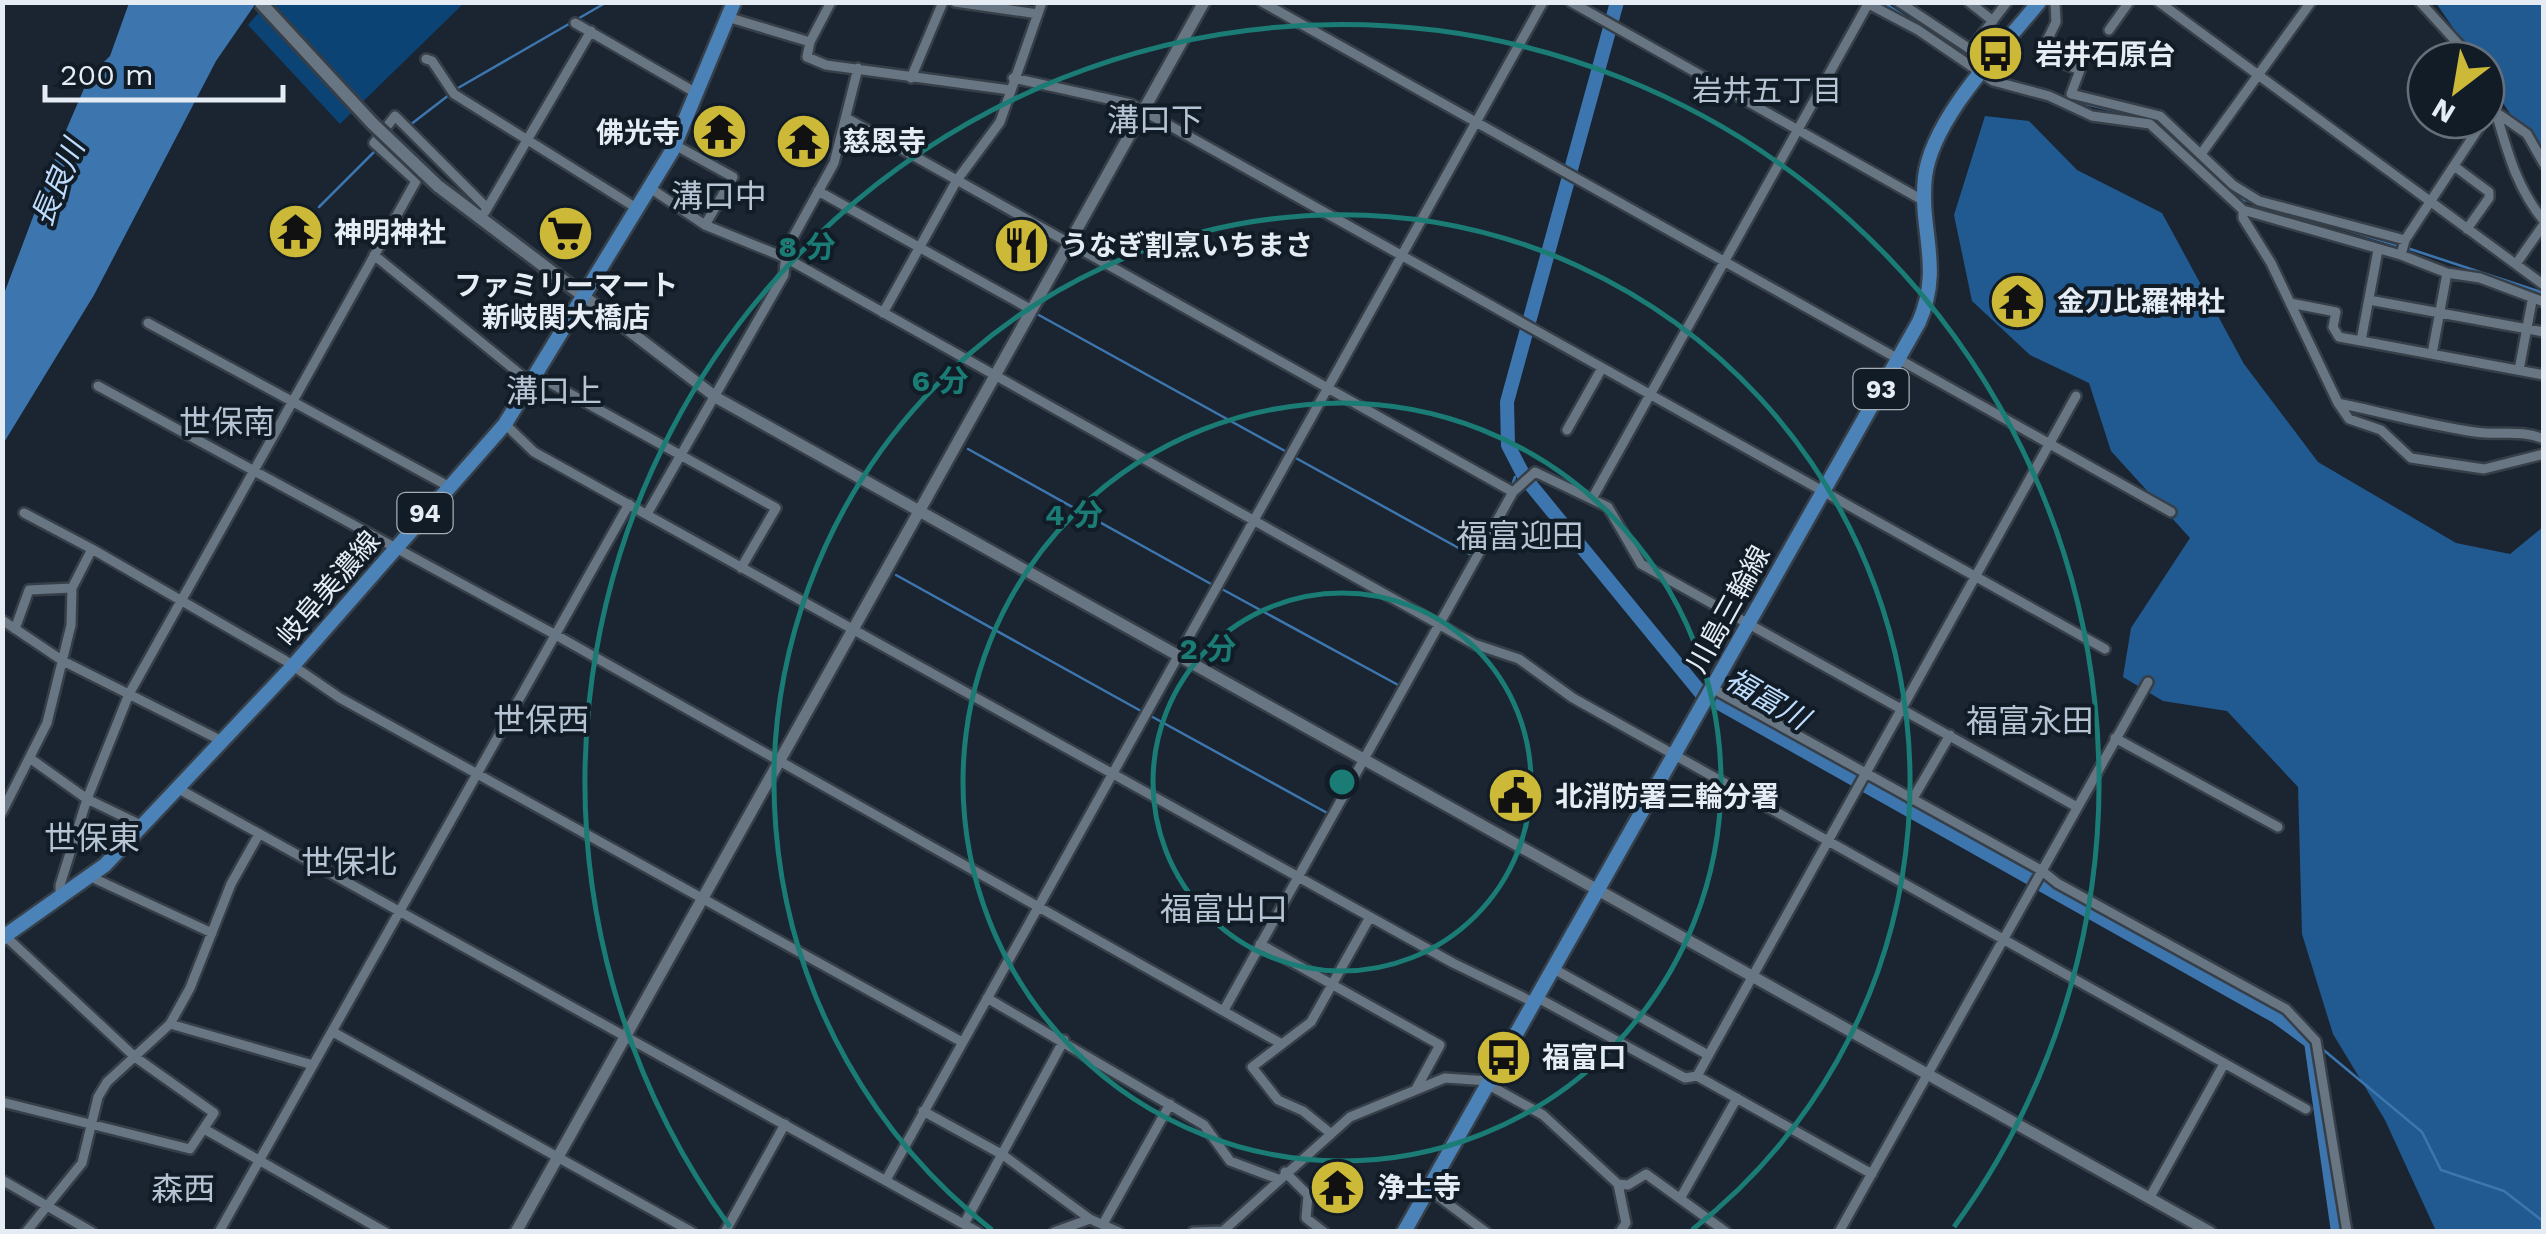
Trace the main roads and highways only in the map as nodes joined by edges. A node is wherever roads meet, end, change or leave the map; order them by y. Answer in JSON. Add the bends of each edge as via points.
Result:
{"nodes":[{"id":1,"x":260,"y":2,"type":"edge"},
{"id":2,"x":2032,"y":5,"type":"edge"},
{"id":3,"x":730,"y":10,"type":"edge"},
{"id":4,"x":585,"y":297,"type":"junction"},
{"id":5,"x":4,"y":936,"type":"edge"},
{"id":6,"x":1404,"y":1232,"type":"edge"}],
"edges":[{"from":1,"to":4,"type":"main road","bridge":true,"via":[[438,186],[484,213]]},
{"from":2,"to":6,"type":"main road","name":"川島三輪線","number":"93","via":[[1938,135],[1925,174],[1928,302]]},
{"from":3,"to":4,"type":"main road","name":"岐阜美濃線","number":"94","via":[[675,145]]},
{"from":4,"to":5,"type":"main road","name":"岐阜美濃線","number":"94","via":[[506,424],[291,668],[91,877]]}]}
